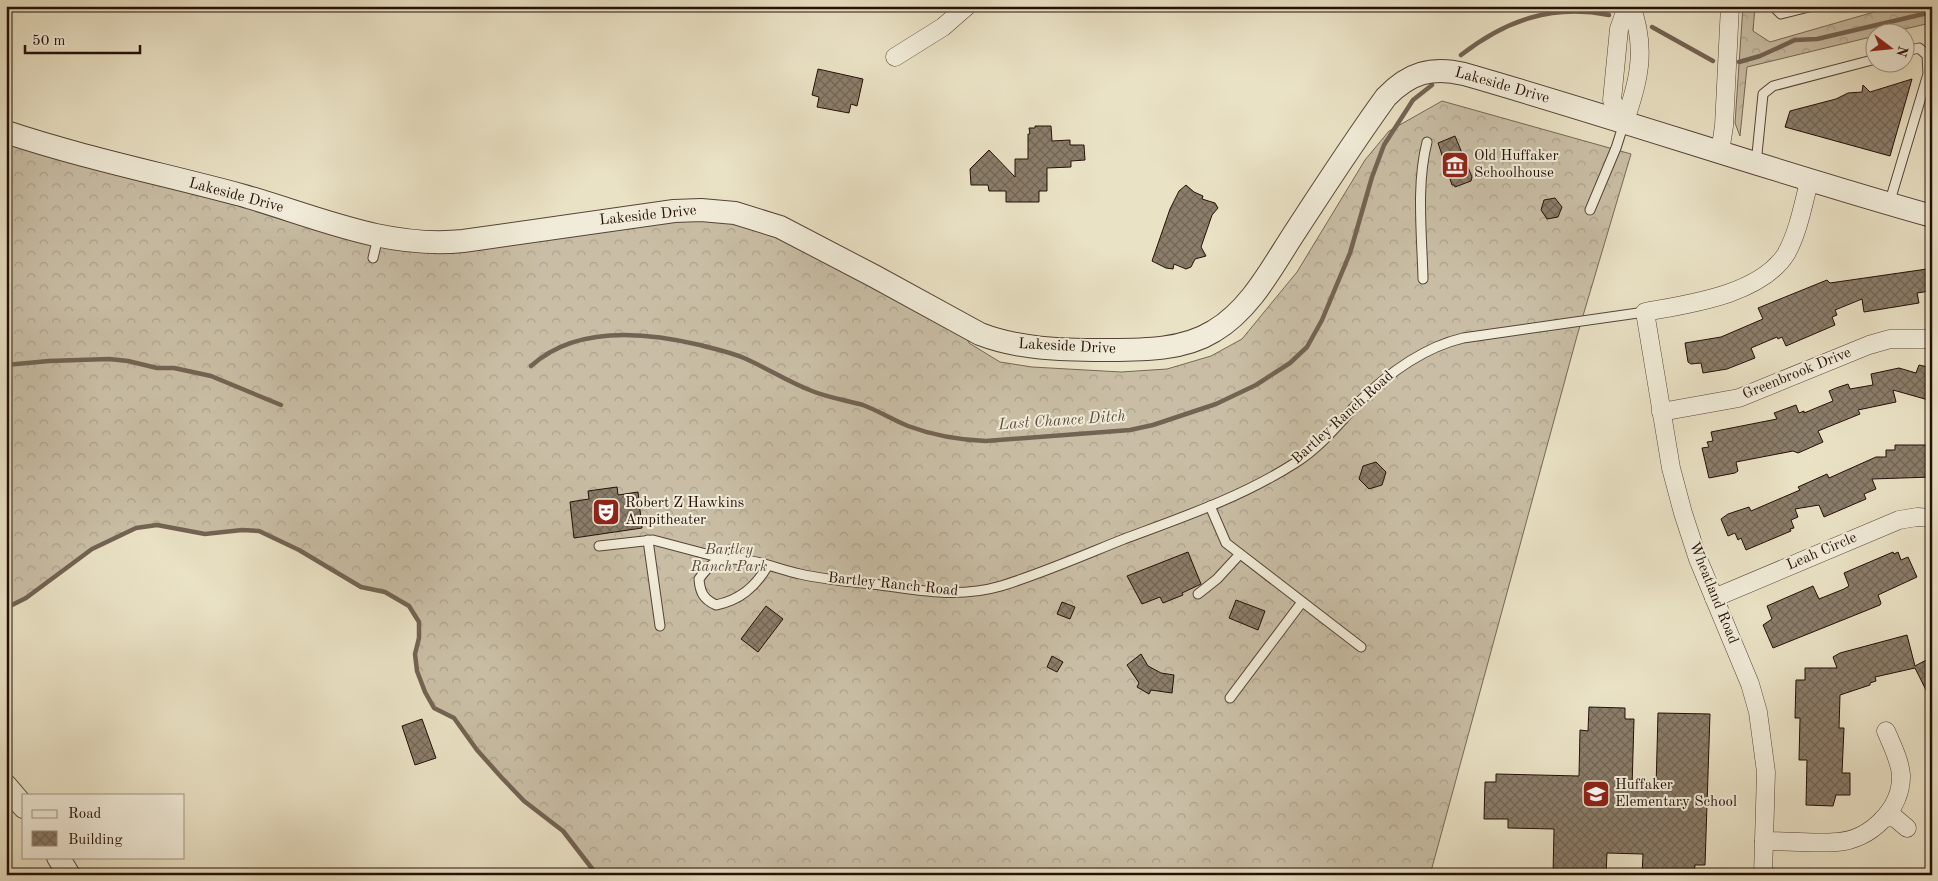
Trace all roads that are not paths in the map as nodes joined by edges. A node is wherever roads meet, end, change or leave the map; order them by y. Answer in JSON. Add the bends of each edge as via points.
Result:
{"nodes":[{"id":1,"x":968,"y":6,"type":"edge"},
{"id":2,"x":1627,"y":6,"type":"edge"},
{"id":3,"x":1631,"y":6,"type":"edge"},
{"id":4,"x":1730,"y":6,"type":"edge"},
{"id":5,"x":1772,"y":6,"type":"edge"},
{"id":6,"x":1813,"y":6,"type":"edge"},
{"id":7,"x":1916,"y":49,"type":"edge"},
{"id":8,"x":895,"y":57,"type":"dead end"},
{"id":9,"x":1866,"y":62,"type":"edge"},
{"id":10,"x":1624,"y":123,"type":"junction"},
{"id":11,"x":6,"y":132,"type":"edge"},
{"id":12,"x":1427,"y":142,"type":"dead end"},
{"id":13,"x":1720,"y":152,"type":"junction"},
{"id":14,"x":1756,"y":164,"type":"junction"},
{"id":15,"x":1810,"y":182,"type":"junction"},
{"id":16,"x":1889,"y":204,"type":"junction"},
{"id":17,"x":1590,"y":210,"type":"dead end"},
{"id":18,"x":1932,"y":216,"type":"edge"},
{"id":19,"x":378,"y":236,"type":"junction"},
{"id":20,"x":373,"y":258,"type":"dead end"},
{"id":21,"x":1422,"y":279,"type":"dead end"},
{"id":22,"x":1645,"y":312,"type":"junction"},
{"id":23,"x":1932,"y":339,"type":"edge"},
{"id":24,"x":1661,"y":412,"type":"junction"},
{"id":25,"x":1210,"y":506,"type":"junction"},
{"id":26,"x":1932,"y":518,"type":"edge"},
{"id":27,"x":648,"y":540,"type":"junction"},
{"id":28,"x":600,"y":546,"type":"dead end"},
{"id":29,"x":1240,"y":554,"type":"junction"},
{"id":30,"x":725,"y":560,"type":"junction"},
{"id":31,"x":767,"y":566,"type":"junction"},
{"id":32,"x":1198,"y":594,"type":"dead end"},
{"id":33,"x":1714,"y":598,"type":"junction"},
{"id":34,"x":1302,"y":602,"type":"junction"},
{"id":35,"x":660,"y":626,"type":"dead end"},
{"id":36,"x":1361,"y":647,"type":"dead end"},
{"id":37,"x":1230,"y":698,"type":"dead end"},
{"id":38,"x":1886,"y":731,"type":"dead end"},
{"id":39,"x":6,"y":786,"type":"edge"},
{"id":40,"x":22,"y":805,"type":"edge"},
{"id":41,"x":1884,"y":818,"type":"junction"},
{"id":42,"x":1906,"y":828,"type":"dead end"},
{"id":43,"x":1764,"y":841,"type":"junction"},
{"id":44,"x":59,"y":858,"type":"edge"},
{"id":45,"x":70,"y":875,"type":"edge"},
{"id":46,"x":1763,"y":875,"type":"edge"}],
"edges":[{"from":1,"to":8,"type":"street","via":[[943,27]]},
{"from":2,"to":10,"type":"street","via":[[1619,29],[1612,100]]},
{"from":3,"to":10,"type":"street","via":[[1641,50],[1636,91]]},
{"from":4,"to":13,"type":"street"},
{"from":5,"to":6,"type":"lane","via":[[1781,14]]},
{"from":7,"to":16,"type":"lane","via":[[1928,55],[1928,74]]},
{"from":9,"to":14,"type":"lane","via":[[1773,86],[1764,94]]},
{"from":10,"to":13,"type":"street","name":"Lakeside Drive"},
{"from":10,"to":17,"type":"lane"},
{"from":10,"to":19,"type":"street","name":"Lakeside Drive","via":[[1464,74],[1435,70],[1415,74],[1386,97],[1243,307],[1214,332],[1162,348],[1066,350],[994,340],[799,236],[764,221],[720,211],[651,213],[453,242],[421,242]]},
{"from":11,"to":19,"type":"street","name":"Lakeside Drive","via":[[107,163],[242,196]]},
{"from":12,"to":21,"type":"lane","via":[[1421,210]]},
{"from":13,"to":14,"type":"street","name":"Lakeside Drive"},
{"from":14,"to":15,"type":"street","name":"Lakeside Drive"},
{"from":15,"to":16,"type":"street","name":"Lakeside Drive"},
{"from":15,"to":22,"type":"street","name":"Bartley Ranch Road","via":[[1793,238],[1775,268],[1761,279],[1727,293],[1696,303]]},
{"from":16,"to":18,"type":"street","name":"Lakeside Drive"},
{"from":19,"to":20,"type":"lane"},
{"from":22,"to":24,"type":"street","name":"Wheatland Road"},
{"from":22,"to":25,"type":"lane","name":"Bartley Ranch Road","via":[[1452,341],[1403,366],[1378,384],[1298,461],[1262,484]]},
{"from":23,"to":24,"type":"street","name":"Greenbrook Drive","via":[[1890,339],[1739,398]]},
{"from":24,"to":33,"type":"street","name":"Wheatland Road","via":[[1683,513]]},
{"from":25,"to":29,"type":"lane","via":[[1226,543]]},
{"from":25,"to":31,"type":"lane","name":"Bartley Ranch Road","via":[[1002,586],[975,592],[950,594],[802,575]]},
{"from":26,"to":33,"type":"street","name":"Leah Circle","via":[[1899,520]]},
{"from":27,"to":28,"type":"lane","name":"Bartley Ranch Road"},
{"from":27,"to":30,"type":"lane","name":"Bartley Ranch Road"},
{"from":27,"to":35,"type":"lane"},
{"from":29,"to":32,"type":"lane"},
{"from":29,"to":34,"type":"lane"},
{"from":30,"to":31,"type":"lane","name":"Bartley Ranch Road","via":[[736,559]]},
{"from":30,"to":31,"type":"lane","via":[[707,568],[698,579],[702,596],[716,605],[743,595]]},
{"from":33,"to":43,"type":"street","name":"Wheatland Road","via":[[1750,684],[1758,712],[1766,772]]},
{"from":34,"to":36,"type":"lane"},
{"from":34,"to":37,"type":"lane"},
{"from":38,"to":41,"type":"street","via":[[1901,774],[1893,805]]},
{"from":39,"to":40,"type":"street"},
{"from":41,"to":42,"type":"street","via":[[1894,817]]},
{"from":41,"to":43,"type":"street","via":[[1872,830],[1838,842]]},
{"from":43,"to":46,"type":"street","name":"Wheatland Road"},
{"from":44,"to":45,"type":"street"}]}
